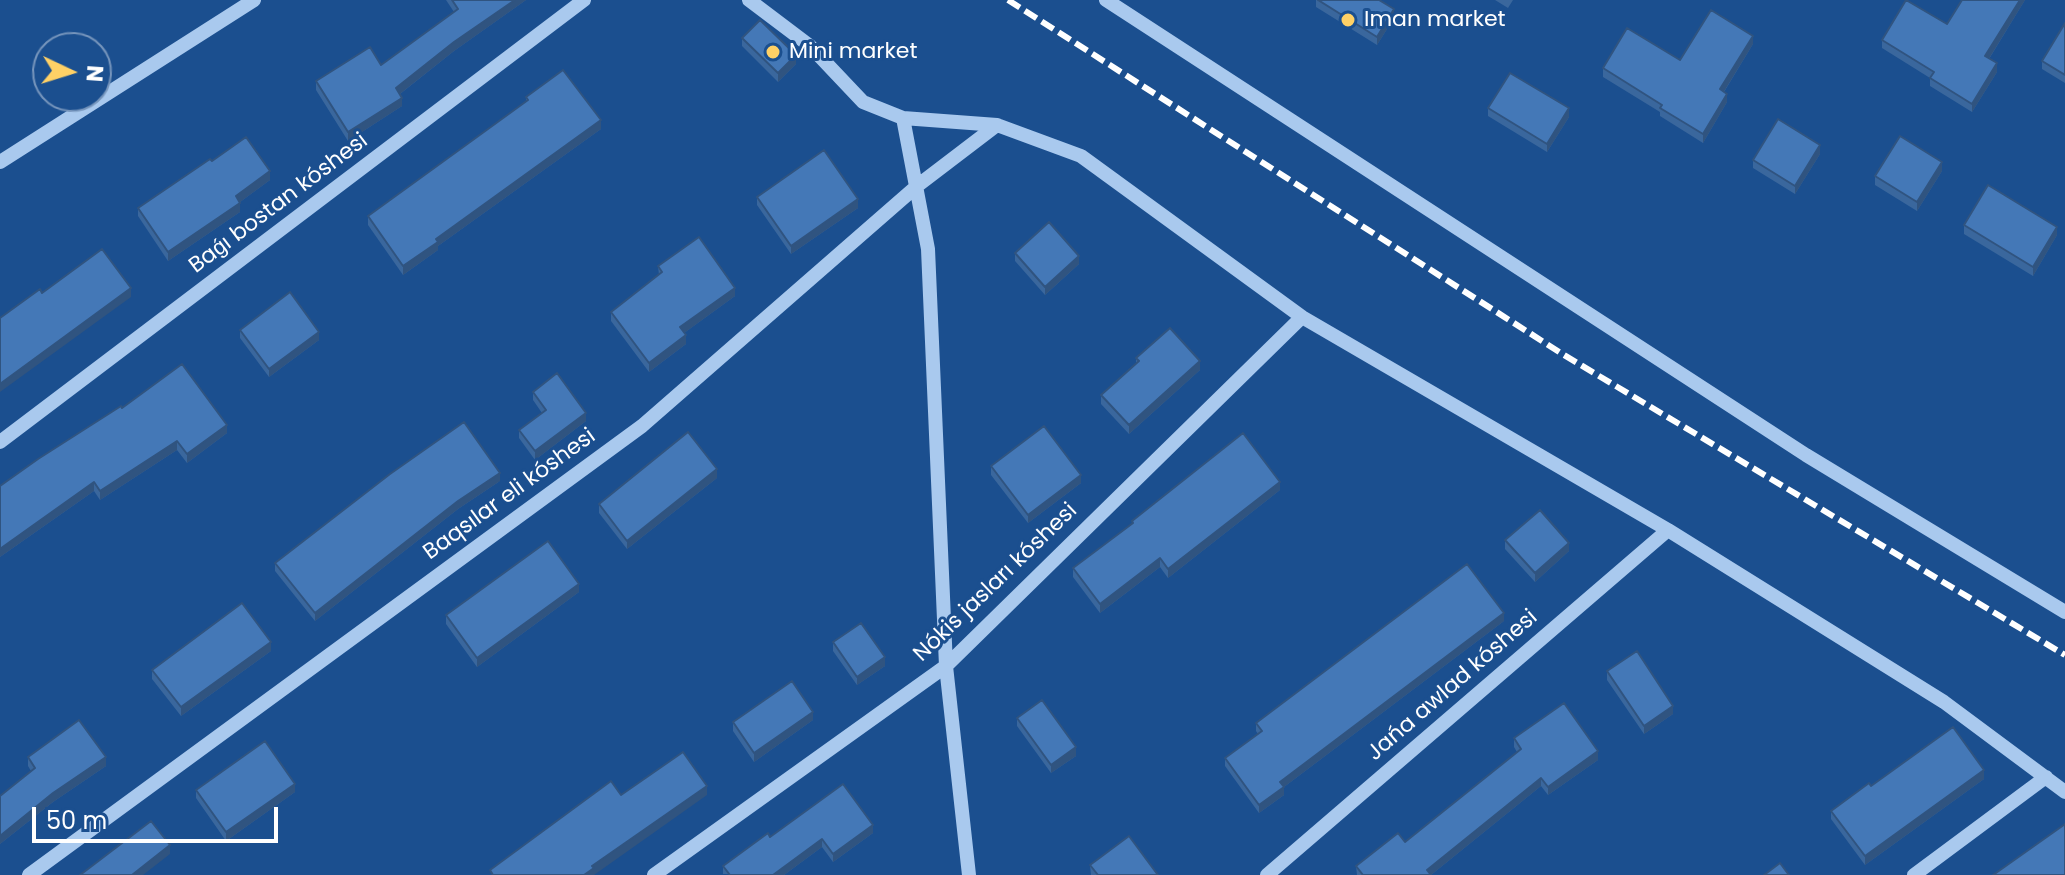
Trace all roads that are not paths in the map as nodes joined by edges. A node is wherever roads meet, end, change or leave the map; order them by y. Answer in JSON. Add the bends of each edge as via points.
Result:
{"nodes":[{"id":1,"x":254,"y":0,"type":"edge"},
{"id":2,"x":584,"y":0,"type":"edge"},
{"id":3,"x":749,"y":0,"type":"edge"},
{"id":4,"x":1106,"y":0,"type":"edge"},
{"id":5,"x":903,"y":118,"type":"junction"},
{"id":6,"x":997,"y":125,"type":"junction"},
{"id":7,"x":0,"y":162,"type":"edge"},
{"id":8,"x":917,"y":186,"type":"junction"},
{"id":9,"x":1302,"y":317,"type":"junction"},
{"id":10,"x":0,"y":442,"type":"edge"},
{"id":11,"x":1668,"y":530,"type":"junction"},
{"id":12,"x":2065,"y":612,"type":"edge"},
{"id":13,"x":946,"y":666,"type":"junction"},
{"id":14,"x":2046,"y":777,"type":"junction"},
{"id":15,"x":2065,"y":792,"type":"edge"},
{"id":16,"x":29,"y":875,"type":"edge"},
{"id":17,"x":654,"y":875,"type":"edge"},
{"id":18,"x":969,"y":875,"type":"edge"},
{"id":19,"x":1267,"y":875,"type":"edge"},
{"id":20,"x":1914,"y":875,"type":"edge"}],
"edges":[{"from":1,"to":7,"type":"street"},
{"from":2,"to":10,"type":"street","name":"Baǵı bostan kóshesi"},
{"from":3,"to":5,"type":"street","via":[[810,46],[863,102]]},
{"from":4,"to":12,"type":"street","via":[[1806,455]]},
{"from":5,"to":6,"type":"street"},
{"from":5,"to":8,"type":"street"},
{"from":6,"to":8,"type":"street","name":"Baqsılar eli kóshesi"},
{"from":6,"to":9,"type":"street","via":[[1081,156]]},
{"from":8,"to":13,"type":"street","via":[[928,249]]},
{"from":8,"to":16,"type":"street","name":"Baqsılar eli kóshesi","via":[[642,426]]},
{"from":9,"to":11,"type":"street"},
{"from":9,"to":13,"type":"street","name":"Nókis jasları kóshesi"},
{"from":11,"to":14,"type":"street","via":[[1944,702]]},
{"from":11,"to":19,"type":"street","name":"Jańa awlad kóshesi"},
{"from":13,"to":17,"type":"street","name":"Nókis jasları kóshesi"},
{"from":13,"to":18,"type":"street"},
{"from":14,"to":15,"type":"street"},
{"from":14,"to":20,"type":"street"}]}
